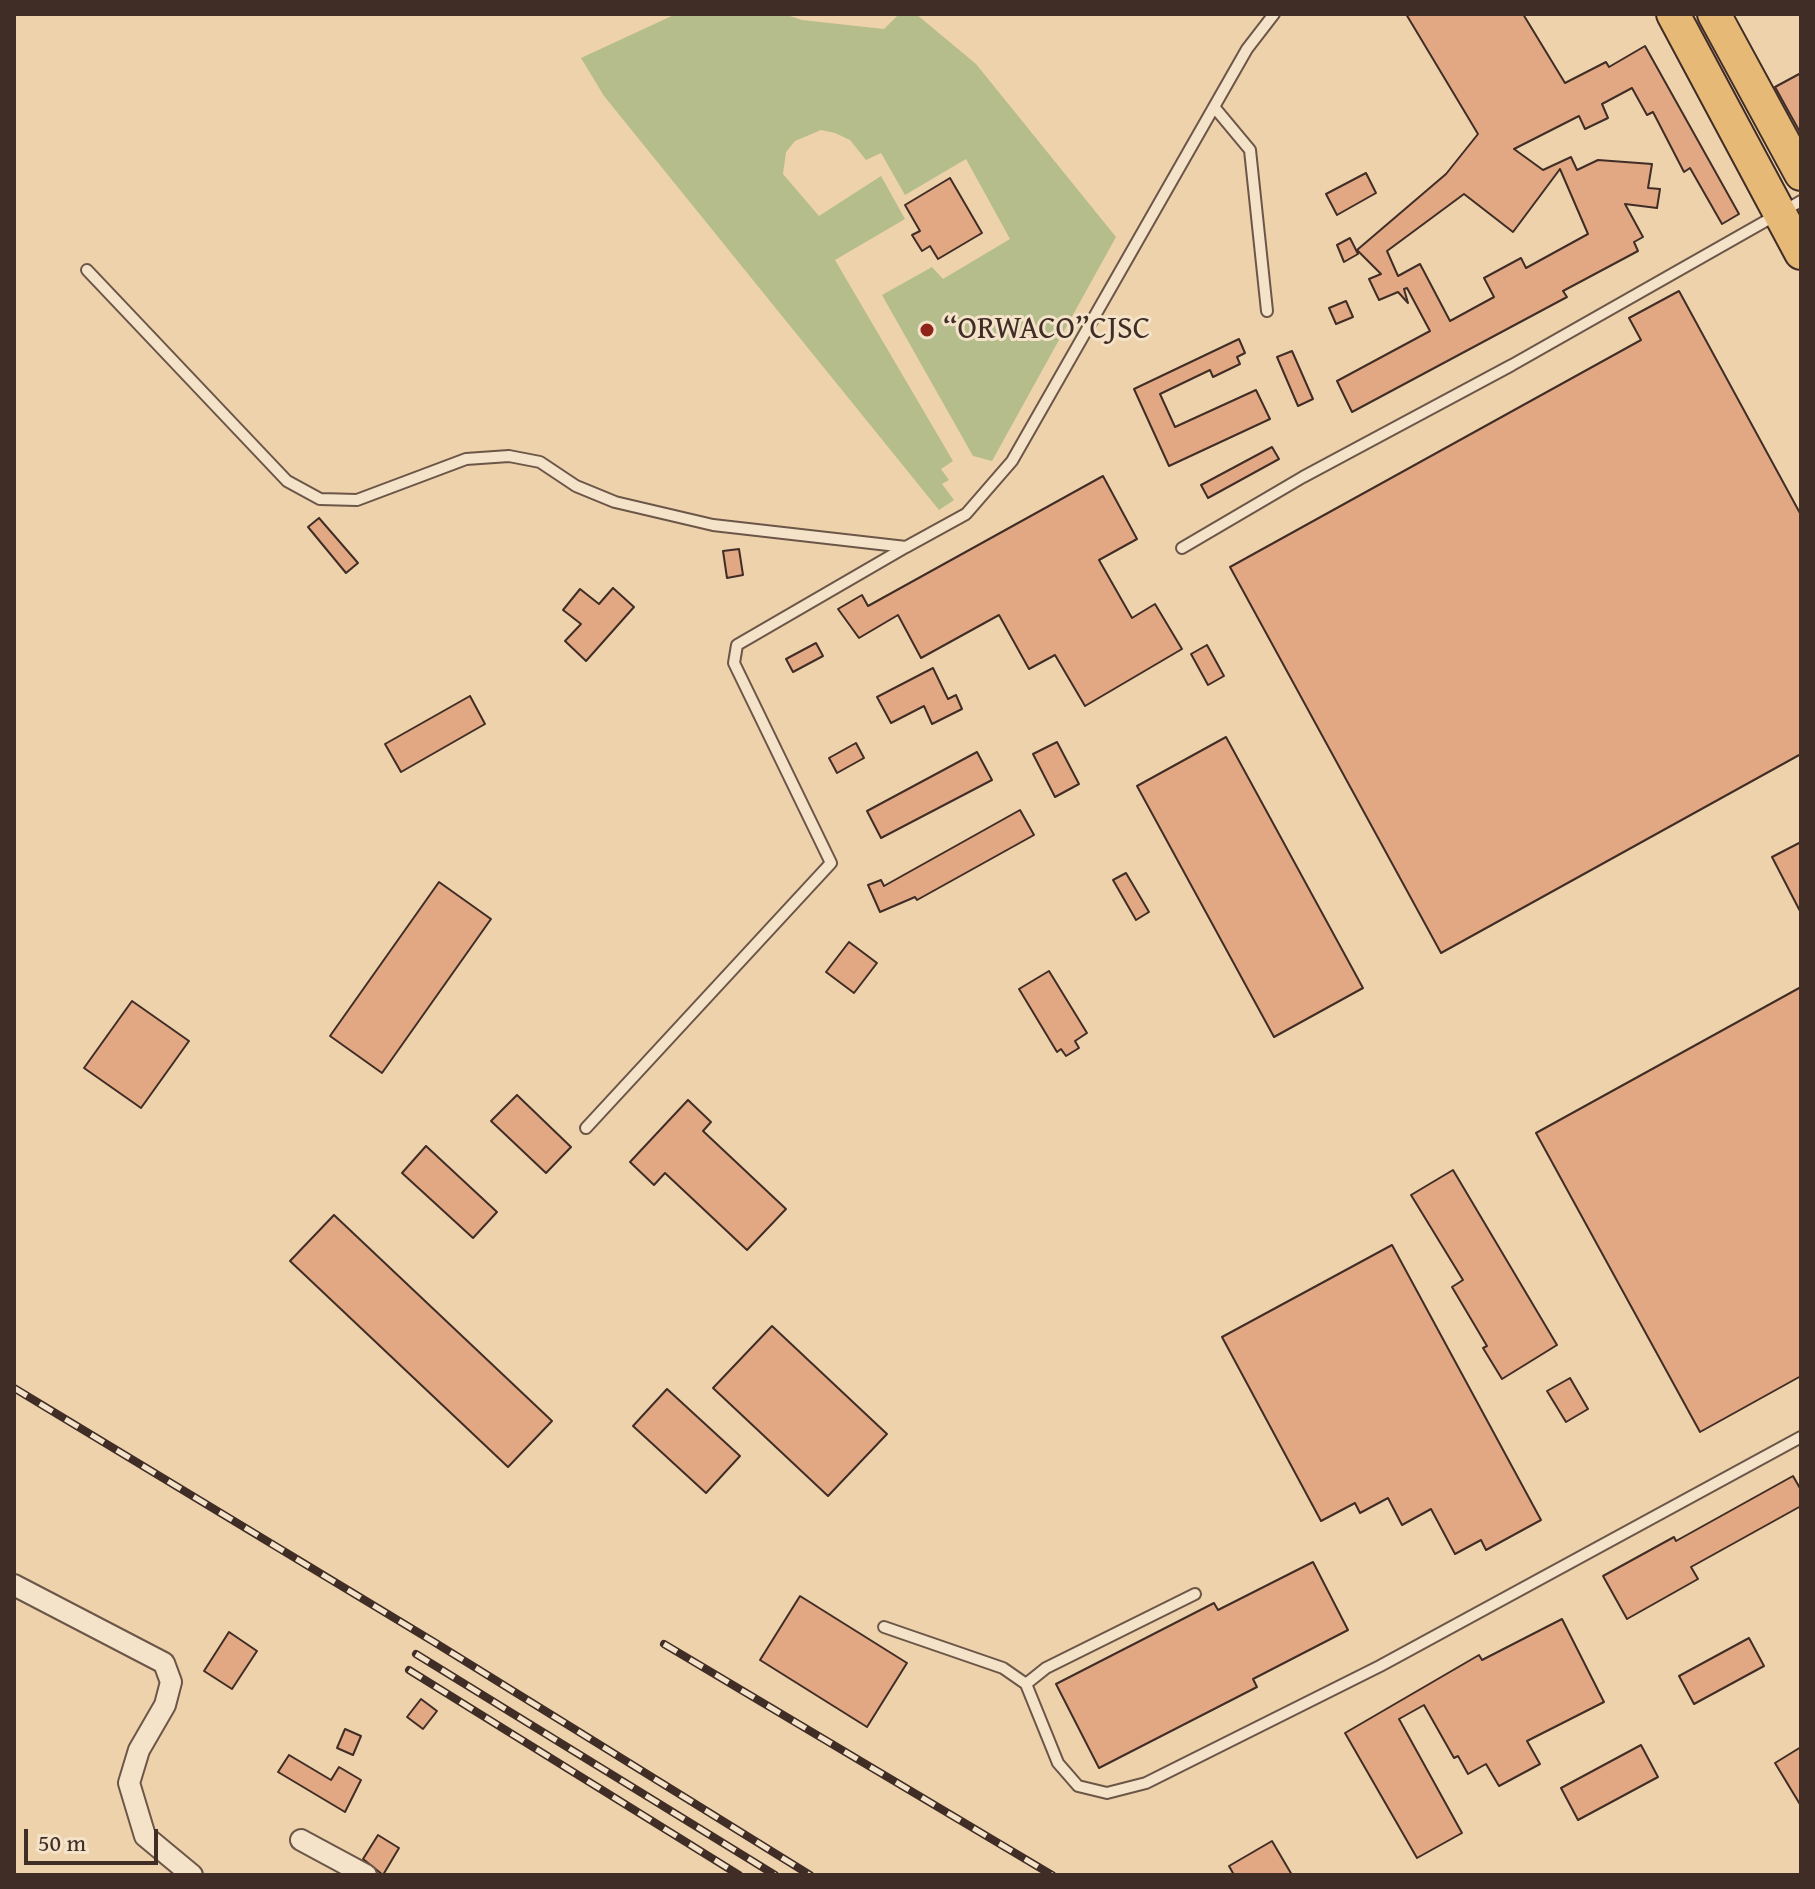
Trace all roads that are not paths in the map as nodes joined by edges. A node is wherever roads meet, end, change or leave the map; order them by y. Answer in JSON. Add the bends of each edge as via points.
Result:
{"nodes":[{"id":1,"x":1274,"y":14,"type":"edge"},
{"id":2,"x":1673,"y":14,"type":"edge"},
{"id":3,"x":1714,"y":14,"type":"edge"},
{"id":4,"x":1215,"y":108,"type":"junction"},
{"id":5,"x":1801,"y":174,"type":"edge"},
{"id":6,"x":1789,"y":204,"type":"edge"},
{"id":7,"x":1801,"y":253,"type":"edge"},
{"id":8,"x":87,"y":270,"type":"dead end"},
{"id":9,"x":1267,"y":311,"type":"dead end"},
{"id":10,"x":906,"y":547,"type":"junction"},
{"id":11,"x":1182,"y":548,"type":"dead end"},
{"id":12,"x":586,"y":1128,"type":"dead end"},
{"id":13,"x":1801,"y":1437,"type":"edge"},
{"id":14,"x":14,"y":1585,"type":"edge"},
{"id":15,"x":1195,"y":1594,"type":"dead end"},
{"id":16,"x":884,"y":1627,"type":"dead end"},
{"id":17,"x":1026,"y":1684,"type":"junction"},
{"id":18,"x":301,"y":1840,"type":"dead end"},
{"id":19,"x":192,"y":1875,"type":"edge"},
{"id":20,"x":366,"y":1875,"type":"edge"}],
"edges":[{"from":1,"to":4,"type":"lane","via":[[1247,49]]},
{"from":2,"to":6,"type":"main road"},
{"from":3,"to":5,"type":"main road"},
{"from":4,"to":9,"type":"lane","via":[[1250,150]]},
{"from":4,"to":10,"type":"lane","via":[[1012,461],[966,514]]},
{"from":6,"to":7,"type":"main road"},
{"from":6,"to":11,"type":"lane"},
{"from":8,"to":10,"type":"lane","via":[[287,481],[320,499],[357,500],[466,459],[509,456],[540,462],[576,486],[615,502],[713,525]]},
{"from":10,"to":12,"type":"lane","via":[[737,645],[734,663],[831,863]]},
{"from":13,"to":17,"type":"lane","via":[[1380,1666],[1146,1783],[1107,1793],[1078,1786],[1058,1763]]},
{"from":14,"to":19,"type":"street","via":[[164,1663],[171,1682],[165,1705],[139,1750],[129,1783],[145,1836]]},
{"from":15,"to":17,"type":"lane","via":[[1046,1668]]},
{"from":16,"to":17,"type":"lane","via":[[1003,1668]]},
{"from":18,"to":20,"type":"street"}]}
